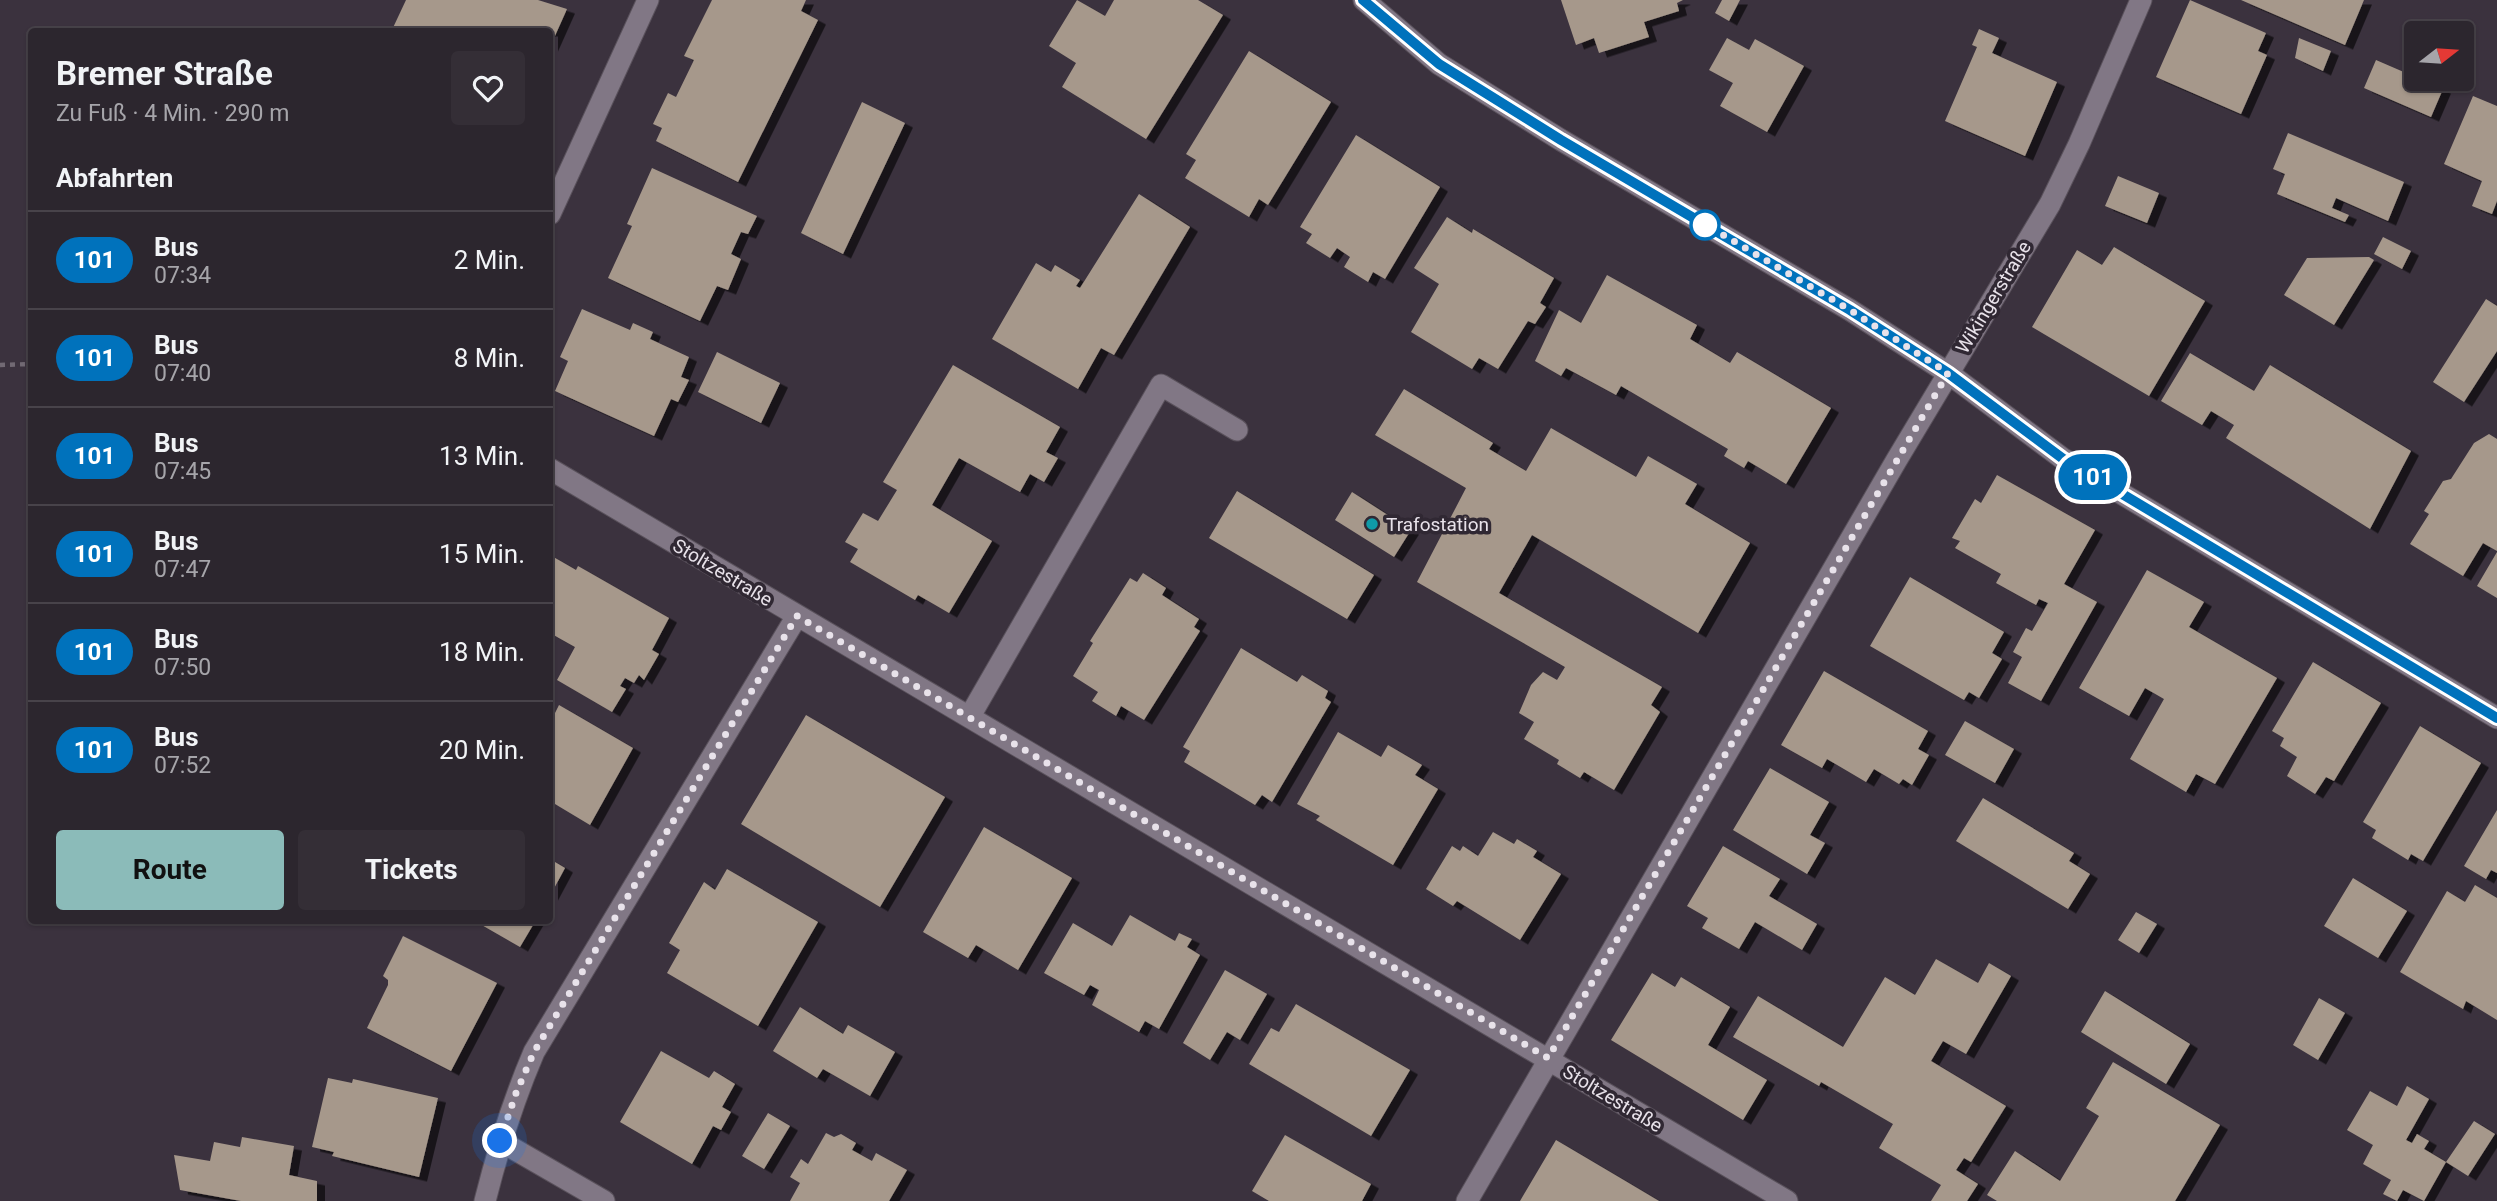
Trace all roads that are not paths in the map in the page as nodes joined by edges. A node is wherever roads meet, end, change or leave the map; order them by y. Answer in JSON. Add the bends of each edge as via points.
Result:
{"nodes":[{"id":1,"x":648,"y":0,"type":"edge"},
{"id":2,"x":1364,"y":0,"type":"edge"},
{"id":3,"x":2141,"y":0,"type":"edge"},
{"id":4,"x":553,"y":207,"type":"edge"},
{"id":5,"x":1948,"y":373,"type":"junction"},
{"id":6,"x":1237,"y":430,"type":"dead end"},
{"id":7,"x":553,"y":471,"type":"edge"},
{"id":8,"x":797,"y":616,"type":"junction"},
{"id":9,"x":970,"y":716,"type":"junction"},
{"id":10,"x":2497,"y":718,"type":"edge"},
{"id":11,"x":1548,"y":1058,"type":"junction"},
{"id":12,"x":500,"y":1141,"type":"junction"},
{"id":13,"x":485,"y":1201,"type":"edge"},
{"id":14,"x":604,"y":1201,"type":"edge"},
{"id":15,"x":1466,"y":1201,"type":"edge"},
{"id":16,"x":1787,"y":1201,"type":"edge"}],
"edges":[{"from":1,"to":4,"type":"street"},
{"from":2,"to":5,"type":"street","via":[[1439,64]]},
{"from":3,"to":5,"type":"street","name":"Wikingerstraße","via":[[2050,204]]},
{"from":5,"to":10,"type":"street","via":[[2062,458]]},
{"from":5,"to":11,"type":"street","name":"Wikingerstraße"},
{"from":6,"to":9,"type":"street","via":[[1161,385]]},
{"from":7,"to":8,"type":"street","name":"Stoltzestraße"},
{"from":8,"to":9,"type":"street","name":"Stoltzestraße"},
{"from":8,"to":12,"type":"street","via":[[534,1052]]},
{"from":9,"to":11,"type":"street","name":"Stoltzestraße"},
{"from":11,"to":15,"type":"street","name":"Wikingerstraße"},
{"from":11,"to":16,"type":"street","name":"Stoltzestraße"},
{"from":12,"to":13,"type":"street"},
{"from":12,"to":14,"type":"street"}]}
